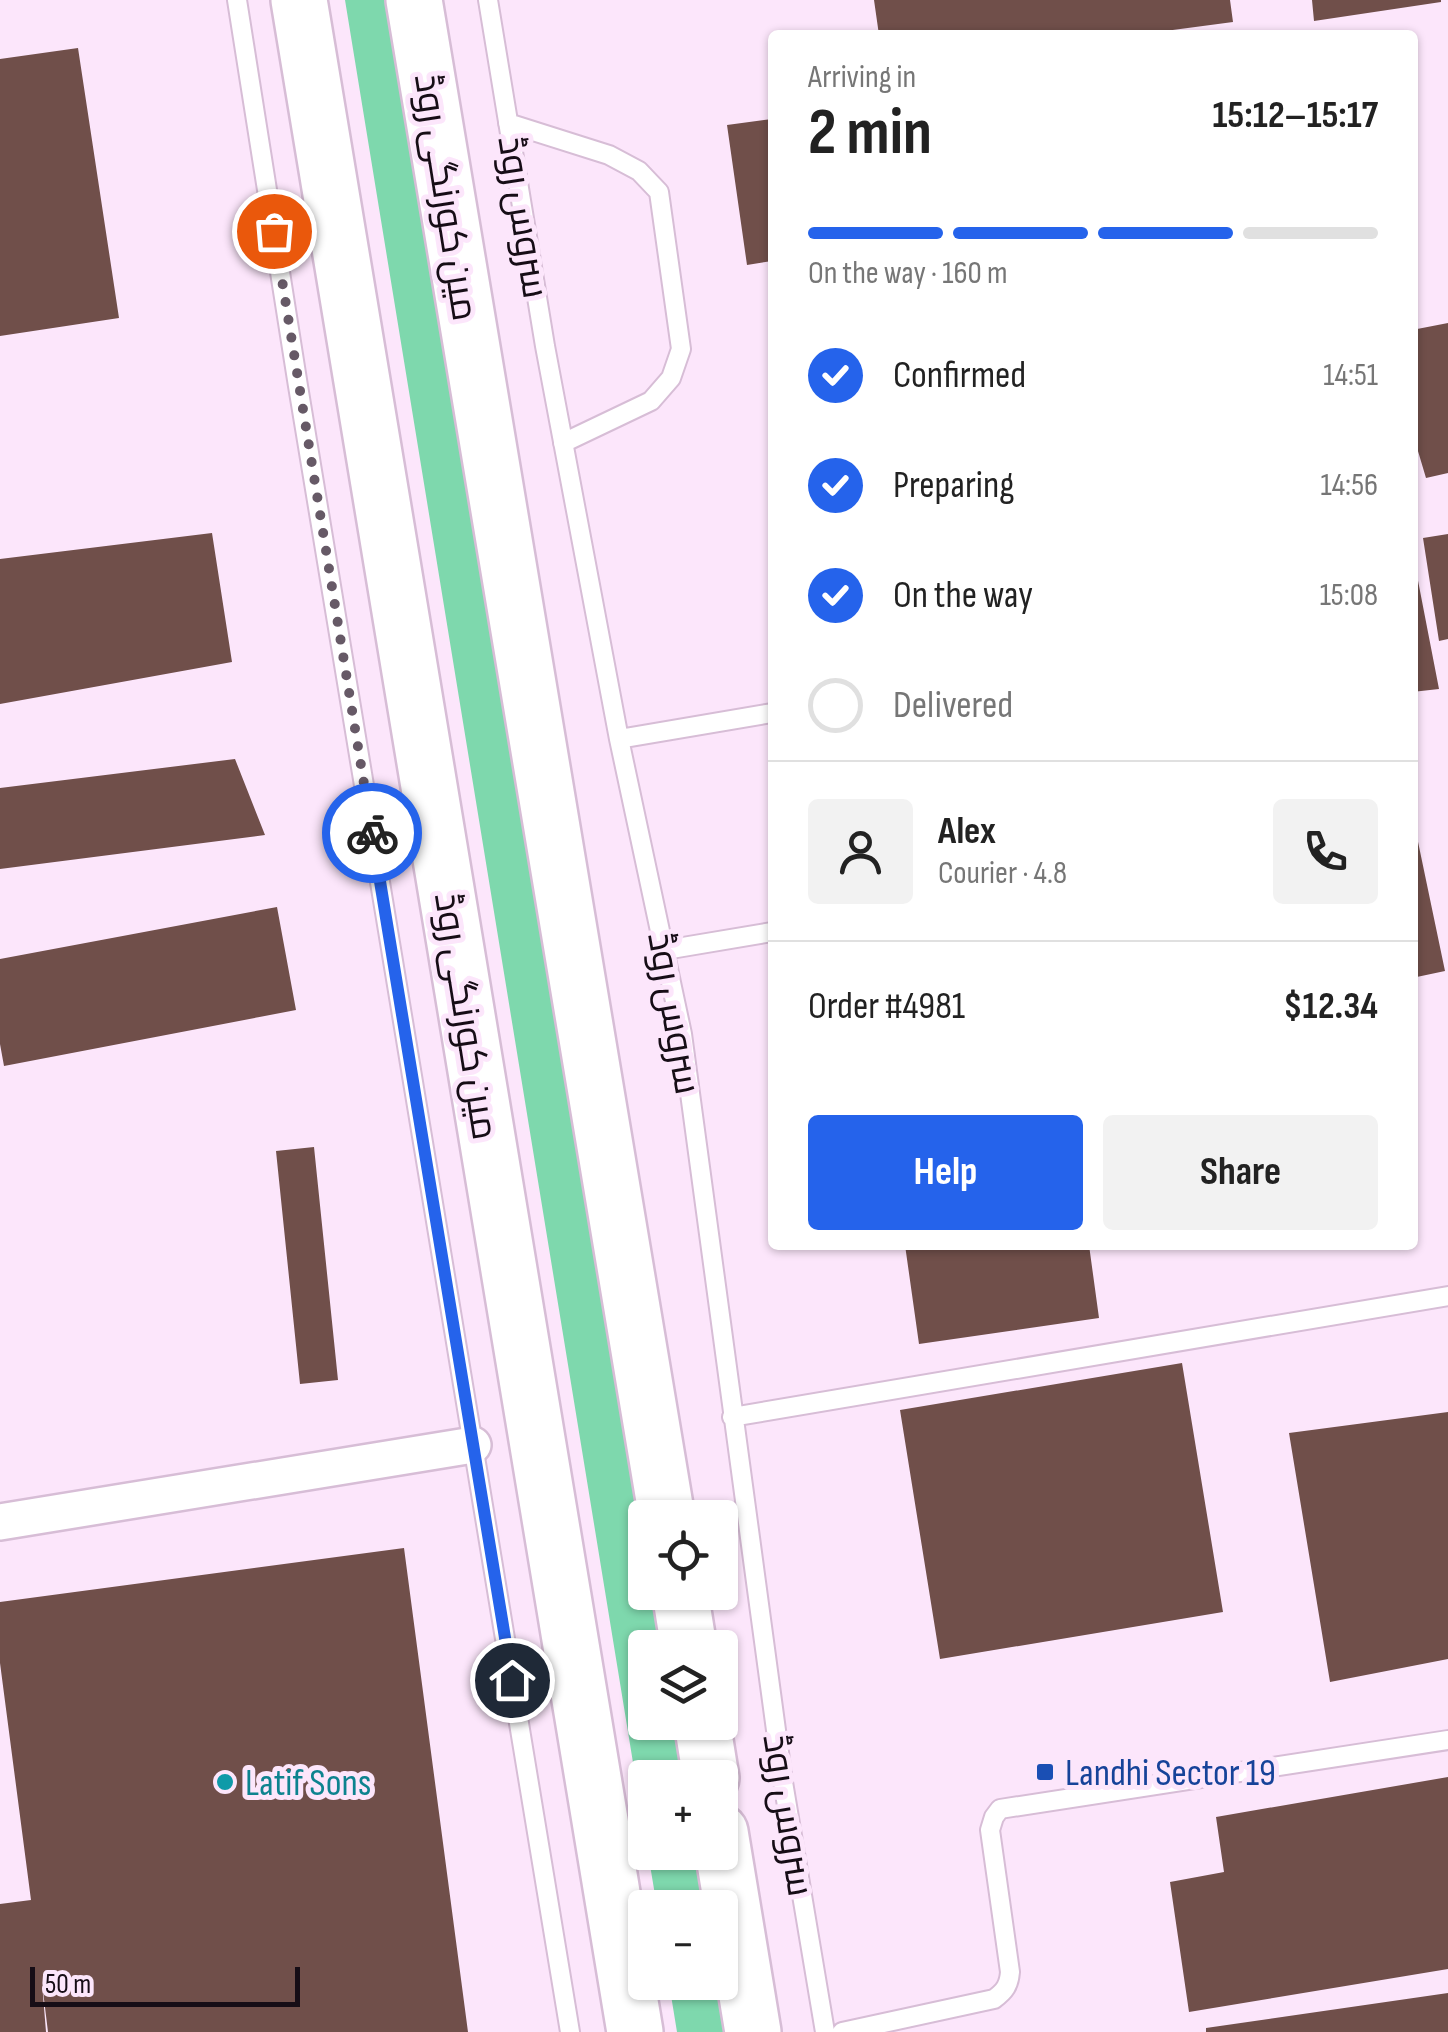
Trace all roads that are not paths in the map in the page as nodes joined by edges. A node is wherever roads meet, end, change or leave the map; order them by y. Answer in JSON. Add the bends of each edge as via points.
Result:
{"nodes":[{"id":1,"x":237,"y":0,"type":"edge"},
{"id":2,"x":299,"y":0,"type":"edge"},
{"id":3,"x":414,"y":0,"type":"edge"},
{"id":4,"x":488,"y":0,"type":"edge"},
{"id":5,"x":508,"y":123,"type":"junction"},
{"id":6,"x":563,"y":443,"type":"junction"},
{"id":7,"x":768,"y":715,"type":"edge"},
{"id":8,"x":619,"y":739,"type":"junction"},
{"id":9,"x":768,"y":933,"type":"edge"},
{"id":10,"x":665,"y":950,"type":"junction"},
{"id":11,"x":1448,"y":1296,"type":"edge"},
{"id":12,"x":732,"y":1417,"type":"junction"},
{"id":13,"x":473,"y":1445,"type":"junction"},
{"id":14,"x":665,"y":1500,"type":"edge"},
{"id":15,"x":0,"y":1522,"type":"edge"},
{"id":16,"x":1448,"y":1740,"type":"edge"},
{"id":17,"x":726,"y":1870,"type":"edge"},
{"id":18,"x":570,"y":2032,"type":"edge"},
{"id":19,"x":635,"y":2032,"type":"edge"},
{"id":20,"x":753,"y":2032,"type":"edge"},
{"id":21,"x":825,"y":2032,"type":"edge"},
{"id":22,"x":842,"y":2032,"type":"edge"}],
"edges":[{"from":1,"to":13,"type":"lane"},
{"from":2,"to":19,"type":"main road","name":"مین کورنگی روڈ"},
{"from":3,"to":14,"type":"main road","name":"مین کورنگی روڈ"},
{"from":4,"to":5,"type":"lane","name":"سروس روڈ"},
{"from":5,"to":6,"type":"lane","name":"سروس روڈ"},
{"from":5,"to":6,"type":"lane","via":[[610,155],[639,170],[659,192],[681,348],[671,378],[651,401]]},
{"from":6,"to":8,"type":"lane","name":"سروس روڈ"},
{"from":7,"to":8,"type":"lane"},
{"from":8,"to":10,"type":"lane","name":"سروس روڈ"},
{"from":9,"to":10,"type":"lane"},
{"from":10,"to":12,"type":"lane","name":"سروس روڈ"},
{"from":11,"to":12,"type":"lane"},
{"from":12,"to":21,"type":"lane","name":"سروس روڈ"},
{"from":13,"to":15,"type":"street"},
{"from":13,"to":18,"type":"lane"},
{"from":16,"to":22,"type":"lane","via":[[1000,1809],[990,1830],[1010,1972],[1004,1992]]},
{"from":17,"to":20,"type":"main road"}]}
